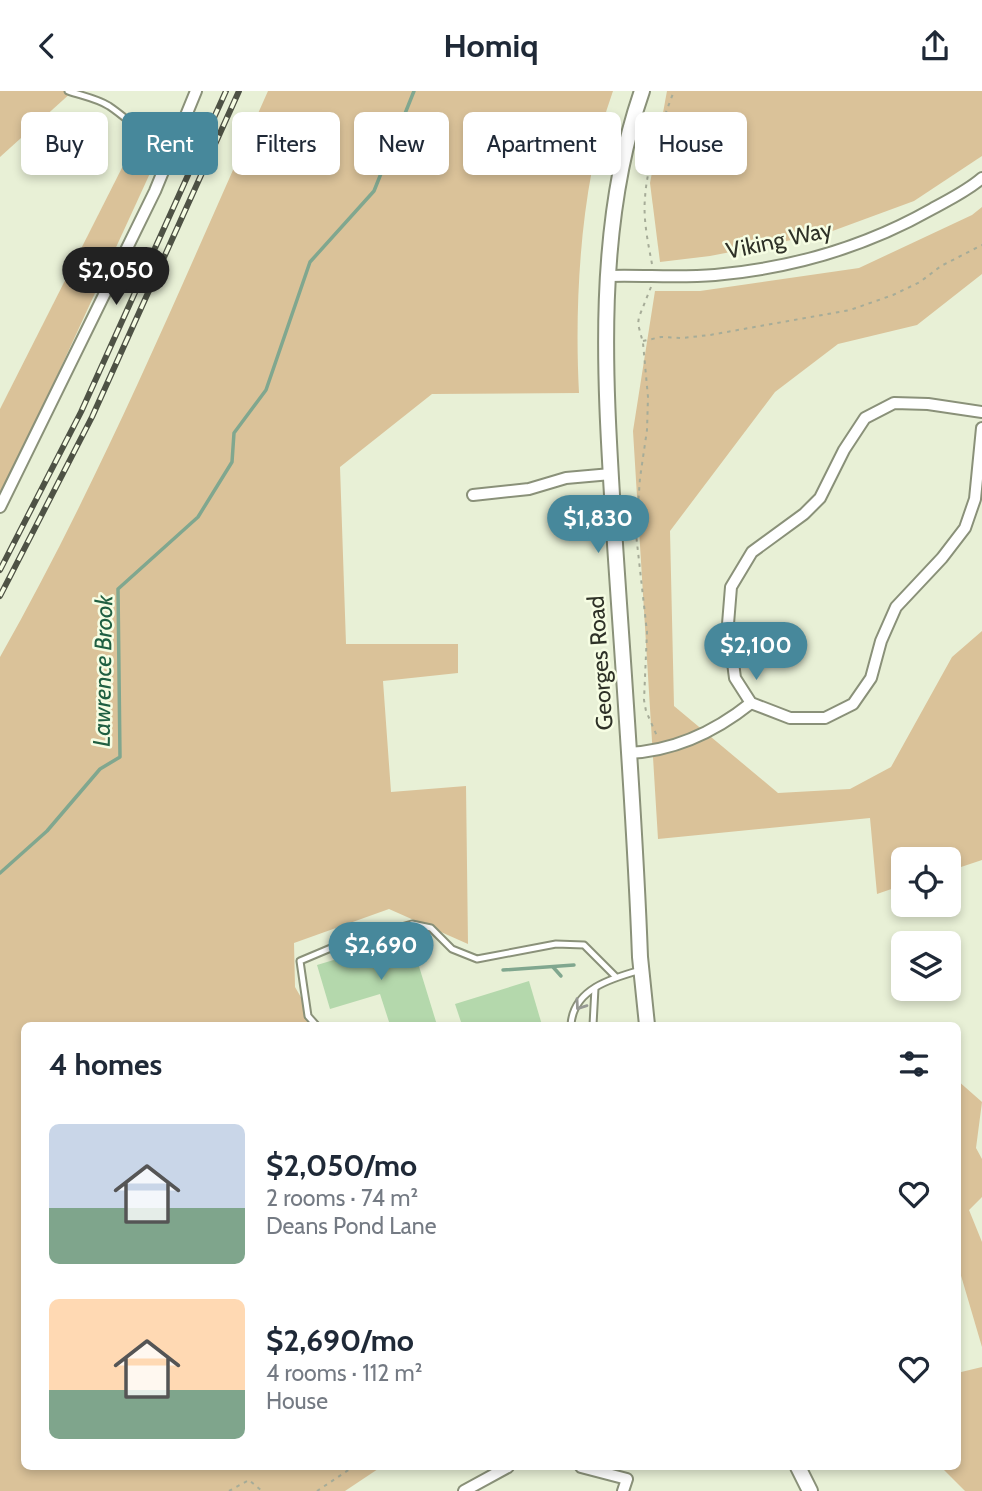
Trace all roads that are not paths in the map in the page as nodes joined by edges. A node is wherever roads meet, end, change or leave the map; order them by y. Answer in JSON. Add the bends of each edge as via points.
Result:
{"nodes":[{"id":1,"x":68,"y":91,"type":"edge"},
{"id":2,"x":196,"y":91,"type":"edge"},
{"id":3,"x":642,"y":91,"type":"edge"},
{"id":4,"x":188,"y":112,"type":"edge"},
{"id":5,"x":122,"y":116,"type":"edge"},
{"id":6,"x":162,"y":175,"type":"edge"},
{"id":7,"x":982,"y":178,"type":"edge"},
{"id":8,"x":608,"y":276,"type":"junction"},
{"id":9,"x":982,"y":412,"type":"edge"},
{"id":10,"x":982,"y":428,"type":"edge"},
{"id":11,"x":611,"y":474,"type":"junction"},
{"id":12,"x":473,"y":495,"type":"dead end"},
{"id":13,"x":0,"y":507,"type":"edge"},
{"id":14,"x":751,"y":703,"type":"junction"},
{"id":15,"x":628,"y":753,"type":"junction"},
{"id":16,"x":641,"y":970,"type":"junction"},
{"id":17,"x":616,"y":977,"type":"junction"},
{"id":18,"x":595,"y":988,"type":"junction"},
{"id":19,"x":313,"y":1022,"type":"edge"},
{"id":20,"x":572,"y":1022,"type":"edge"},
{"id":21,"x":593,"y":1022,"type":"edge"},
{"id":22,"x":647,"y":1022,"type":"edge"},
{"id":23,"x":502,"y":1470,"type":"edge"},
{"id":24,"x":605,"y":1470,"type":"edge"},
{"id":25,"x":800,"y":1470,"type":"edge"},
{"id":26,"x":629,"y":1473,"type":"edge"},
{"id":27,"x":464,"y":1491,"type":"edge"},
{"id":28,"x":623,"y":1491,"type":"edge"},
{"id":29,"x":810,"y":1491,"type":"edge"}],
"edges":[{"from":1,"to":5,"type":"lane","via":[[97,99]]},
{"from":2,"to":4,"type":"street"},
{"from":3,"to":8,"type":"street","name":"Georges Road","via":[[614,209]]},
{"from":6,"to":13,"type":"street"},
{"from":7,"to":8,"type":"street","name":"Viking Way","via":[[893,231],[818,258],[713,275]]},
{"from":8,"to":11,"type":"street","name":"Georges Road"},
{"from":9,"to":14,"type":"street","via":[[894,403],[865,418],[820,498],[752,551],[731,587],[728,624],[735,678]]},
{"from":10,"to":14,"type":"street","via":[[975,499],[965,528],[897,607],[871,678],[853,704],[825,717],[790,717]]},
{"from":11,"to":12,"type":"street"},
{"from":11,"to":15,"type":"street","name":"Georges Road"},
{"from":14,"to":15,"type":"street","via":[[727,722],[695,737],[659,750]]},
{"from":15,"to":16,"type":"street","name":"Georges Road"},
{"from":16,"to":17,"type":"lane"},
{"from":16,"to":22,"type":"street","name":"Georges Road"},
{"from":17,"to":18,"type":"lane"},
{"from":17,"to":19,"type":"lane","via":[[584,945],[556,944],[477,959],[452,950],[431,928],[412,924],[300,961],[308,1016]]},
{"from":18,"to":20,"type":"lane","one_way":true,"via":[[579,1002]]},
{"from":18,"to":21,"type":"lane"},
{"from":23,"to":27,"type":"street"},
{"from":24,"to":26,"type":"street"},
{"from":25,"to":29,"type":"street"},
{"from":26,"to":28,"type":"street"}]}
